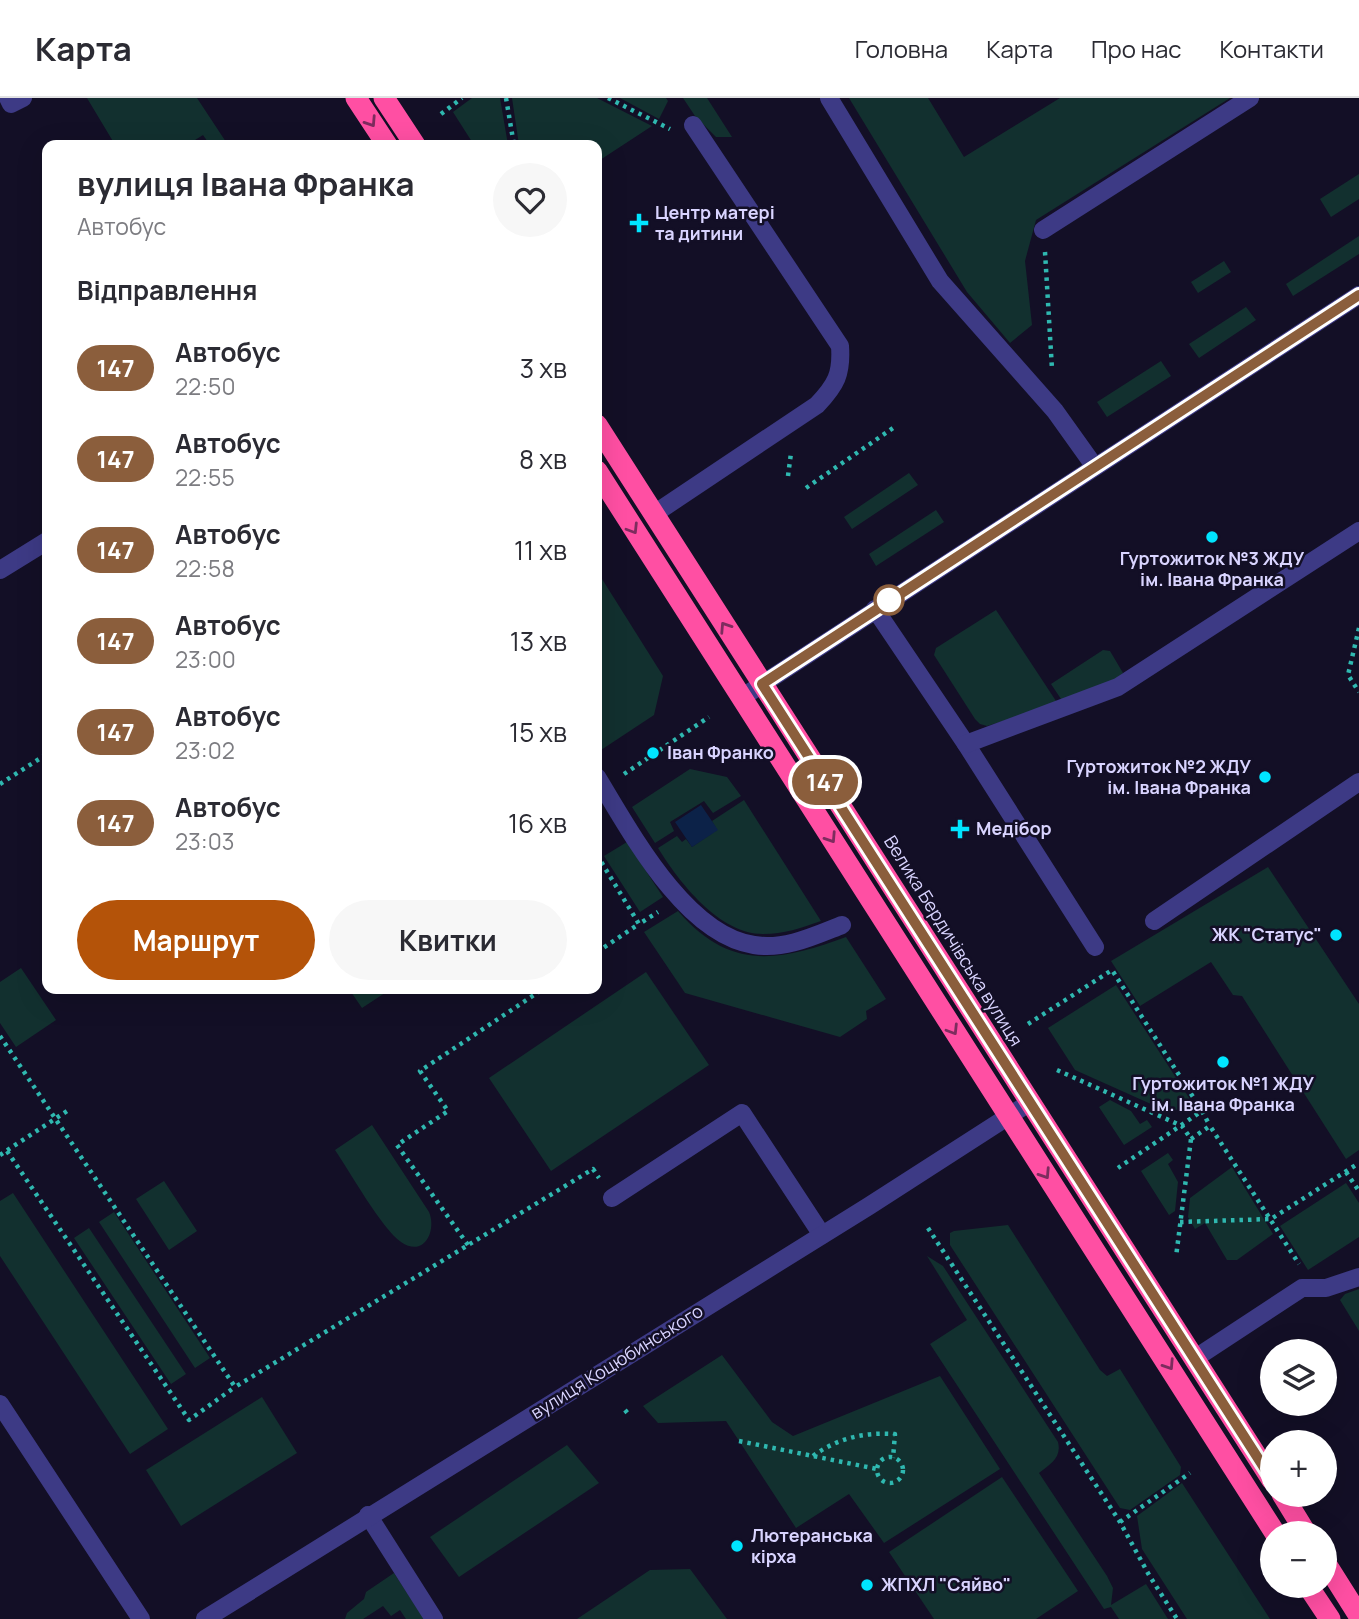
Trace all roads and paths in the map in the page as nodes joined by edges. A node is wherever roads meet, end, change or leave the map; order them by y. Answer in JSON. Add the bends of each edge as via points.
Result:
{"nodes":[{"id":1,"x":8,"y":98,"type":"edge"},
{"id":2,"x":23,"y":98,"type":"edge"},
{"id":3,"x":356,"y":98,"type":"edge"},
{"id":4,"x":384,"y":98,"type":"edge"},
{"id":5,"x":462,"y":98,"type":"edge"},
{"id":6,"x":506,"y":98,"type":"edge"},
{"id":7,"x":608,"y":98,"type":"edge"},
{"id":8,"x":829,"y":98,"type":"edge"},
{"id":9,"x":1250,"y":98,"type":"edge"},
{"id":10,"x":441,"y":114,"type":"dead end"},
{"id":11,"x":686,"y":125,"type":"joint"},
{"id":12,"x":384,"y":140,"type":"edge"},
{"id":13,"x":412,"y":140,"type":"edge"},
{"id":14,"x":513,"y":140,"type":"edge"},
{"id":15,"x":1043,"y":230,"type":"joint"},
{"id":16,"x":1359,"y":295,"type":"edge"},
{"id":17,"x":1055,"y":411,"type":"junction"},
{"id":18,"x":893,"y":428,"type":"dead end"},
{"id":19,"x":602,"y":433,"type":"edge"},
{"id":20,"x":1094,"y":467,"type":"junction"},
{"id":21,"x":602,"y":479,"type":"edge"},
{"id":22,"x":806,"y":488,"type":"dead end"},
{"id":23,"x":654,"y":514,"type":"junction"},
{"id":24,"x":1359,"y":531,"type":"edge"},
{"id":25,"x":42,"y":544,"type":"edge"},
{"id":26,"x":0,"y":570,"type":"edge"},
{"id":27,"x":875,"y":609,"type":"junction"},
{"id":28,"x":1359,"y":628,"type":"edge"},
{"id":29,"x":762,"y":684,"type":"junction"},
{"id":30,"x":1359,"y":692,"type":"edge"},
{"id":31,"x":741,"y":698,"type":"junction"},
{"id":32,"x":709,"y":717,"type":"dead end"},
{"id":33,"x":966,"y":744,"type":"junction"},
{"id":34,"x":42,"y":757,"type":"edge"},
{"id":35,"x":602,"y":781,"type":"edge"},
{"id":36,"x":1359,"y":782,"type":"edge"},
{"id":37,"x":0,"y":784,"type":"edge"},
{"id":38,"x":602,"y":785,"type":"edge"},
{"id":39,"x":602,"y":863,"type":"edge"},
{"id":40,"x":679,"y":898,"type":"junction"},
{"id":41,"x":1154,"y":921,"type":"dead end"},
{"id":42,"x":639,"y":924,"type":"junction"},
{"id":43,"x":842,"y":925,"type":"dead end"},
{"id":44,"x":1095,"y":947,"type":"dead end"},
{"id":45,"x":602,"y":949,"type":"edge"},
{"id":46,"x":535,"y":994,"type":"edge"},
{"id":47,"x":1028,"y":1024,"type":"dead end"},
{"id":48,"x":0,"y":1036,"type":"edge"},
{"id":49,"x":1057,"y":1070,"type":"dead end"},
{"id":50,"x":1029,"y":1103,"type":"junction"},
{"id":51,"x":67,"y":1111,"type":"dead end"},
{"id":52,"x":1202,"y":1111,"type":"junction"},
{"id":53,"x":1008,"y":1116,"type":"junction"},
{"id":54,"x":55,"y":1119,"type":"junction"},
{"id":55,"x":1182,"y":1126,"type":"junction"},
{"id":56,"x":1210,"y":1126,"type":"junction"},
{"id":57,"x":1191,"y":1139,"type":"junction"},
{"id":58,"x":7,"y":1151,"type":"junction"},
{"id":59,"x":0,"y":1155,"type":"edge"},
{"id":60,"x":1359,"y":1163,"type":"edge"},
{"id":61,"x":1118,"y":1168,"type":"dead end"},
{"id":62,"x":1346,"y":1172,"type":"junction"},
{"id":63,"x":1359,"y":1191,"type":"edge"},
{"id":64,"x":612,"y":1198,"type":"joint"},
{"id":65,"x":1271,"y":1219,"type":"junction"},
{"id":66,"x":1180,"y":1222,"type":"junction"},
{"id":67,"x":928,"y":1228,"type":"dead end"},
{"id":68,"x":822,"y":1235,"type":"junction"},
{"id":69,"x":468,"y":1245,"type":"junction"},
{"id":70,"x":1176,"y":1257,"type":"dead end"},
{"id":71,"x":1359,"y":1277,"type":"edge"},
{"id":72,"x":1315,"y":1288,"type":"junction"},
{"id":73,"x":1194,"y":1359,"type":"junction"},
{"id":74,"x":235,"y":1387,"type":"junction"},
{"id":75,"x":0,"y":1404,"type":"edge"},
{"id":76,"x":739,"y":1441,"type":"dead end"},
{"id":77,"x":813,"y":1456,"type":"junction"},
{"id":78,"x":893,"y":1458,"type":"junction"},
{"id":79,"x":1260,"y":1461,"type":"edge"},
{"id":80,"x":877,"y":1469,"type":"junction"},
{"id":81,"x":1190,"y":1473,"type":"dead end"},
{"id":82,"x":368,"y":1516,"type":"junction"},
{"id":83,"x":1267,"y":1521,"type":"edge"},
{"id":84,"x":1120,"y":1522,"type":"junction"},
{"id":85,"x":1337,"y":1581,"type":"edge"},
{"id":86,"x":1316,"y":1598,"type":"edge"},
{"id":87,"x":1359,"y":1616,"type":"edge"},
{"id":88,"x":141,"y":1619,"type":"edge"},
{"id":89,"x":205,"y":1619,"type":"edge"},
{"id":90,"x":434,"y":1619,"type":"edge"},
{"id":91,"x":1177,"y":1619,"type":"edge"},
{"id":92,"x":1330,"y":1619,"type":"edge"}],
"edges":[{"from":1,"to":2,"type":"street","via":[[12,104]]},
{"from":3,"to":12,"type":"highway","one_way":true},
{"from":4,"to":13,"type":"highway"},
{"from":5,"to":10,"type":"path"},
{"from":6,"to":14,"type":"path"},
{"from":7,"to":11,"type":"path","via":[[670,130]]},
{"from":8,"to":17,"type":"street","via":[[940,281]]},
{"from":9,"to":15,"type":"street"},
{"from":11,"to":23,"type":"street","via":[[840,346],[841,367],[832,388],[817,405]]},
{"from":15,"to":17,"type":"path"},
{"from":16,"to":20,"type":"street"},
{"from":17,"to":20,"type":"street"},
{"from":18,"to":22,"type":"path"},
{"from":19,"to":23,"type":"highway","name":"Велика Бердичівська вулиця"},
{"from":20,"to":27,"type":"street"},
{"from":21,"to":31,"type":"highway","one_way":true},
{"from":29,"to":23,"type":"highway","name":"Велика Бердичівська вулиця","one_way":true},
{"from":24,"to":33,"type":"street","via":[[1118,687]]},
{"from":25,"to":26,"type":"street"},
{"from":27,"to":29,"type":"street"},
{"from":27,"to":33,"type":"street"},
{"from":28,"to":30,"type":"path","via":[[1348,676]]},
{"from":29,"to":31,"type":"street"},
{"from":29,"to":50,"type":"highway","name":"Велика Бердичівська вулиця"},
{"from":31,"to":53,"type":"highway","one_way":true},
{"from":32,"to":35,"type":"path"},
{"from":33,"to":44,"type":"street"},
{"from":34,"to":37,"type":"path"},
{"from":36,"to":41,"type":"street"},
{"from":38,"to":40,"type":"street"},
{"from":39,"to":42,"type":"path"},
{"from":40,"to":42,"type":"path"},
{"from":40,"to":43,"type":"street","via":[[727,937],[755,946],[784,945]]},
{"from":42,"to":45,"type":"path"},
{"from":46,"to":69,"type":"path","via":[[420,1071],[448,1111],[397,1144]]},
{"from":47,"to":52,"type":"path","via":[[1112,970]]},
{"from":48,"to":54,"type":"path"},
{"from":49,"to":55,"type":"path"},
{"from":50,"to":53,"type":"street","name":"вулиця Коцюбинського"},
{"from":50,"to":73,"type":"highway","name":"Велика Бердичівська вулиця"},
{"from":51,"to":54,"type":"path"},
{"from":52,"to":55,"type":"path"},
{"from":52,"to":56,"type":"path"},
{"from":53,"to":68,"type":"street","name":"вулиця Коцюбинського"},
{"from":53,"to":83,"type":"highway","one_way":true},
{"from":54,"to":58,"type":"path"},
{"from":54,"to":74,"type":"path"},
{"from":55,"to":57,"type":"path"},
{"from":55,"to":61,"type":"path"},
{"from":56,"to":57,"type":"path"},
{"from":56,"to":65,"type":"path"},
{"from":57,"to":66,"type":"path"},
{"from":58,"to":59,"type":"path"},
{"from":58,"to":74,"type":"path","via":[[189,1420]]},
{"from":60,"to":62,"type":"path"},
{"from":62,"to":63,"type":"path"},
{"from":62,"to":65,"type":"path"},
{"from":64,"to":68,"type":"street","via":[[743,1112]]},
{"from":64,"to":69,"type":"path","via":[[593,1168]]},
{"from":65,"to":66,"type":"path"},
{"from":65,"to":72,"type":"path"},
{"from":66,"to":70,"type":"path"},
{"from":67,"to":84,"type":"path"},
{"from":68,"to":82,"type":"street","name":"вулиця Коцюбинського"},
{"from":69,"to":74,"type":"path"},
{"from":71,"to":72,"type":"street"},
{"from":72,"to":73,"type":"street","via":[[1302,1288]]},
{"from":73,"to":79,"type":"highway","name":"Велика Бердичівська вулиця"},
{"from":75,"to":88,"type":"street"},
{"from":76,"to":77,"type":"path"},
{"from":77,"to":78,"type":"path","via":[[841,1440],[876,1433],[895,1434]]},
{"from":77,"to":80,"type":"path"},
{"from":78,"to":80,"type":"path","via":[[884,1458]]},
{"from":78,"to":80,"type":"path","via":[[902,1467],[896,1482],[881,1480]]},
{"from":81,"to":84,"type":"path"},
{"from":82,"to":89,"type":"street","name":"вулиця Коцюбинського"},
{"from":82,"to":90,"type":"street"},
{"from":84,"to":91,"type":"path"},
{"from":85,"to":87,"type":"highway"},
{"from":86,"to":92,"type":"highway"}]}
